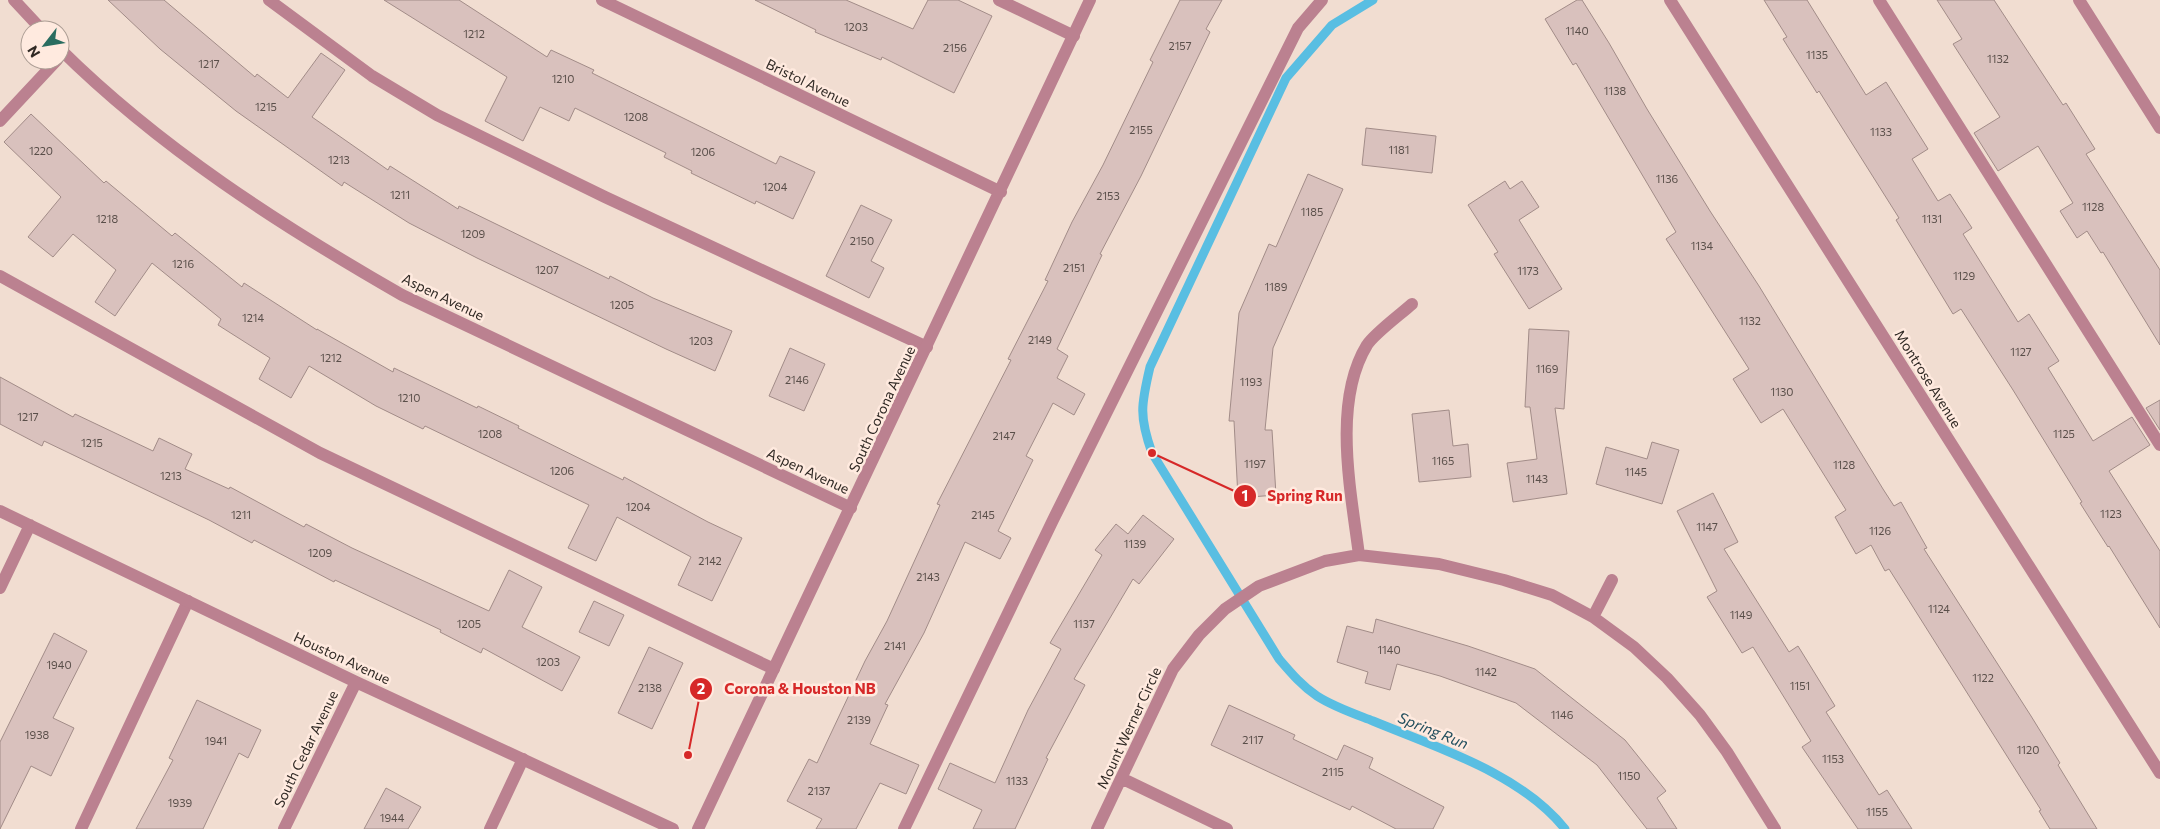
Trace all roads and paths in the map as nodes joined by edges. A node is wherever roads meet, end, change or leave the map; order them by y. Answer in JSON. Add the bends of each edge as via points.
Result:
{"nodes":[{"id":1,"x":14,"y":0,"type":"edge"},
{"id":2,"x":269,"y":0,"type":"edge"},
{"id":3,"x":602,"y":0,"type":"edge"},
{"id":4,"x":999,"y":0,"type":"edge"},
{"id":5,"x":1090,"y":0,"type":"edge"},
{"id":6,"x":1322,"y":0,"type":"edge"},
{"id":7,"x":1670,"y":0,"type":"edge"},
{"id":8,"x":1879,"y":0,"type":"edge"},
{"id":9,"x":2078,"y":0,"type":"edge"},
{"id":10,"x":33,"y":20,"type":"edge"},
{"id":11,"x":1074,"y":36,"type":"junction"},
{"id":12,"x":70,"y":63,"type":"edge"},
{"id":13,"x":46,"y":70,"type":"edge"},
{"id":14,"x":0,"y":121,"type":"edge"},
{"id":15,"x":2160,"y":128,"type":"edge"},
{"id":16,"x":1000,"y":192,"type":"junction"},
{"id":17,"x":0,"y":276,"type":"edge"},
{"id":18,"x":1412,"y":304,"type":"dead end"},
{"id":19,"x":927,"y":348,"type":"junction"},
{"id":20,"x":2160,"y":445,"type":"edge"},
{"id":21,"x":851,"y":508,"type":"junction"},
{"id":22,"x":0,"y":511,"type":"edge"},
{"id":23,"x":30,"y":525,"type":"junction"},
{"id":24,"x":1359,"y":555,"type":"junction"},
{"id":25,"x":1612,"y":580,"type":"dead end"},
{"id":26,"x":0,"y":588,"type":"edge"},
{"id":27,"x":188,"y":601,"type":"junction"},
{"id":28,"x":1593,"y":616,"type":"junction"},
{"id":29,"x":774,"y":669,"type":"junction"},
{"id":30,"x":356,"y":682,"type":"junction"},
{"id":31,"x":523,"y":759,"type":"junction"},
{"id":32,"x":2160,"y":773,"type":"edge"},
{"id":33,"x":1121,"y":778,"type":"junction"},
{"id":34,"x":81,"y":829,"type":"edge"},
{"id":35,"x":284,"y":829,"type":"edge"},
{"id":36,"x":490,"y":829,"type":"edge"},
{"id":37,"x":673,"y":829,"type":"edge"},
{"id":38,"x":698,"y":829,"type":"edge"},
{"id":39,"x":904,"y":829,"type":"edge"},
{"id":40,"x":1097,"y":829,"type":"edge"},
{"id":41,"x":1227,"y":829,"type":"edge"},
{"id":42,"x":1775,"y":829,"type":"edge"}],
"edges":[{"from":1,"to":10,"type":"street"},
{"from":2,"to":19,"type":"street","via":[[372,76],[437,115]]},
{"from":3,"to":16,"type":"street","name":"Bristol Avenue"},
{"from":4,"to":11,"type":"street"},
{"from":5,"to":11,"type":"street","name":"South Corona Avenue"},
{"from":6,"to":39,"type":"street","via":[[1298,28],[1057,511]]},
{"from":7,"to":32,"type":"street","name":"Montrose Avenue"},
{"from":8,"to":20,"type":"street"},
{"from":9,"to":15,"type":"street"},
{"from":11,"to":16,"type":"street","name":"South Corona Avenue"},
{"from":12,"to":21,"type":"street","name":"Aspen Avenue","via":[[150,129],[233,190],[288,228],[402,295]]},
{"from":13,"to":14,"type":"street"},
{"from":16,"to":19,"type":"street","name":"South Corona Avenue"},
{"from":17,"to":29,"type":"street","via":[[320,453]]},
{"from":18,"to":24,"type":"street","via":[[1368,344],[1353,381],[1348,404],[1352,498]]},
{"from":19,"to":21,"type":"street","name":"South Corona Avenue"},
{"from":21,"to":29,"type":"street","name":"South Corona Avenue"},
{"from":22,"to":23,"type":"street","name":"Houston Avenue"},
{"from":23,"to":26,"type":"street"},
{"from":23,"to":27,"type":"street","name":"Houston Avenue"},
{"from":24,"to":28,"type":"street","name":"Mount Werner Circle","via":[[1438,564],[1504,580],[1552,594]]},
{"from":24,"to":33,"type":"street","name":"Mount Werner Circle","via":[[1325,561],[1259,586],[1225,609],[1199,635],[1173,669]]},
{"from":25,"to":28,"type":"street"},
{"from":27,"to":30,"type":"street","name":"Houston Avenue"},
{"from":27,"to":34,"type":"street"},
{"from":28,"to":42,"type":"street","name":"Mount Werner Circle","via":[[1634,647],[1700,715]]},
{"from":29,"to":38,"type":"street","name":"South Corona Avenue"},
{"from":30,"to":31,"type":"street","name":"Houston Avenue"},
{"from":30,"to":35,"type":"street","name":"South Cedar Avenue"},
{"from":31,"to":36,"type":"street"},
{"from":31,"to":37,"type":"street","name":"Houston Avenue"},
{"from":33,"to":40,"type":"street","name":"Mount Werner Circle"},
{"from":33,"to":41,"type":"street"}]}
